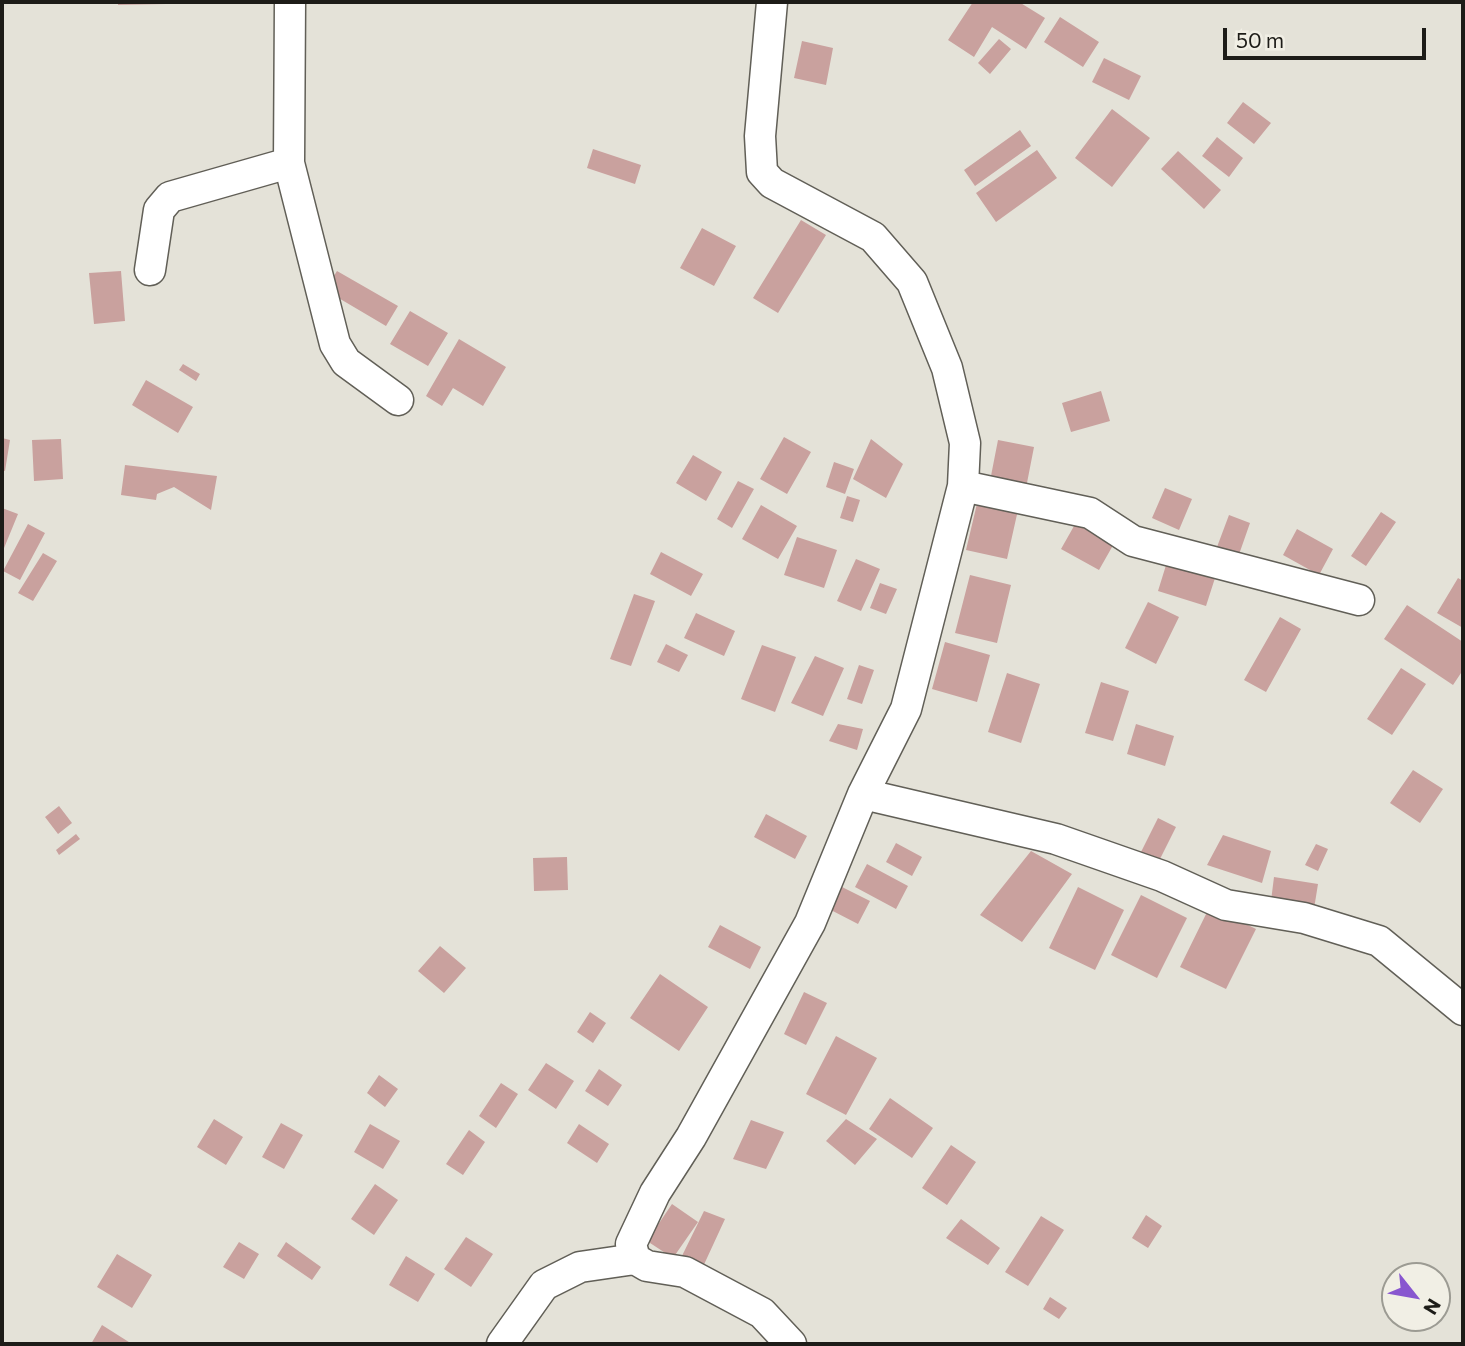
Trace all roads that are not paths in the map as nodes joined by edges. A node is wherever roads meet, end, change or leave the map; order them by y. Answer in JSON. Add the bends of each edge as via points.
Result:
{"nodes":[{"id":1,"x":290,"y":2,"type":"edge"},
{"id":2,"x":772,"y":2,"type":"edge"},
{"id":3,"x":289,"y":163,"type":"junction"},
{"id":4,"x":150,"y":270,"type":"dead end"},
{"id":5,"x":398,"y":400,"type":"dead end"},
{"id":6,"x":963,"y":486,"type":"junction"},
{"id":7,"x":1359,"y":600,"type":"dead end"},
{"id":8,"x":863,"y":794,"type":"junction"},
{"id":9,"x":1463,"y":1010,"type":"edge"},
{"id":10,"x":635,"y":1259,"type":"junction"},
{"id":11,"x":502,"y":1344,"type":"edge"},
{"id":12,"x":791,"y":1344,"type":"edge"}],
"edges":[{"from":1,"to":3,"type":"street"},
{"from":2,"to":6,"type":"street","via":[[760,136],[762,172],[772,183],[873,237],[912,282],[947,368],[965,443]]},
{"from":3,"to":4,"type":"street","via":[[170,197],[159,211]]},
{"from":3,"to":5,"type":"street","via":[[335,344],[346,362]]},
{"from":6,"to":7,"type":"street","via":[[1090,513],[1133,541]]},
{"from":6,"to":8,"type":"street","via":[[906,709]]},
{"from":8,"to":9,"type":"street","via":[[1056,839],[1162,876],[1226,905],[1304,918],[1378,941]]},
{"from":8,"to":10,"type":"street","via":[[810,923],[655,1193],[631,1244]]},
{"from":10,"to":11,"type":"street","via":[[580,1267],[544,1285]]},
{"from":10,"to":12,"type":"street","via":[[647,1266],[685,1272],[723,1290],[762,1313]]}]}
